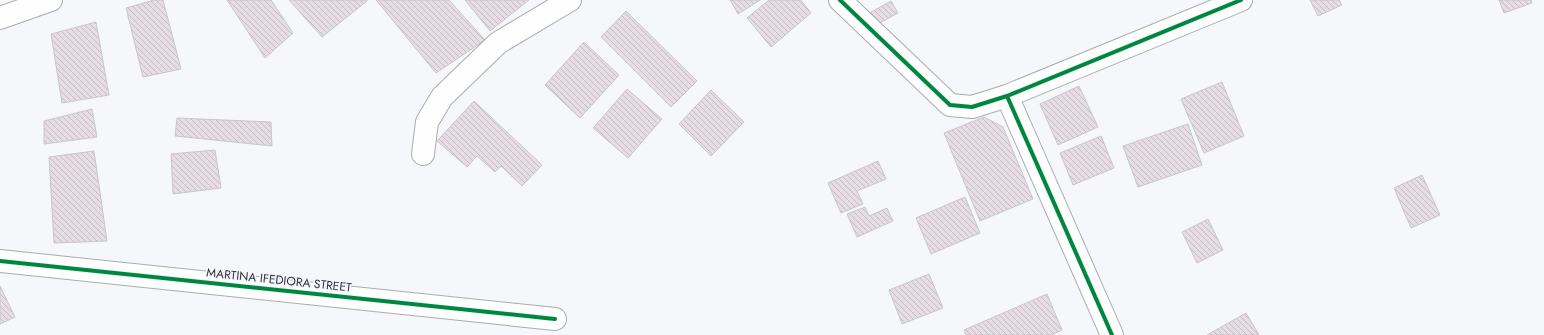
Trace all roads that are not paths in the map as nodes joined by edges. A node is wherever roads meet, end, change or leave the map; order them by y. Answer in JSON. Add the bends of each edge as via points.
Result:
{"nodes":[{"id":1,"x":51,"y":0,"type":"edge"},
{"id":2,"x":570,"y":0,"type":"edge"},
{"id":3,"x":840,"y":0,"type":"edge"},
{"id":4,"x":1241,"y":0,"type":"edge"},
{"id":5,"x":0,"y":18,"type":"edge"},
{"id":6,"x":1007,"y":96,"type":"junction"},
{"id":7,"x":423,"y":154,"type":"dead end"},
{"id":8,"x":0,"y":262,"type":"edge"},
{"id":9,"x":555,"y":319,"type":"dead end"},
{"id":10,"x":1112,"y":335,"type":"edge"}],
"edges":[{"from":1,"to":5,"type":"street"},
{"from":2,"to":7,"type":"street","via":[[498,43],[442,96],[427,122]]},
{"from":3,"to":6,"type":"street","via":[[950,105],[972,108]]},
{"from":4,"to":6,"type":"street"},
{"from":6,"to":10,"type":"street"},
{"from":8,"to":9,"type":"street","name":"MARTINA IFEDIORA STREET"}]}
